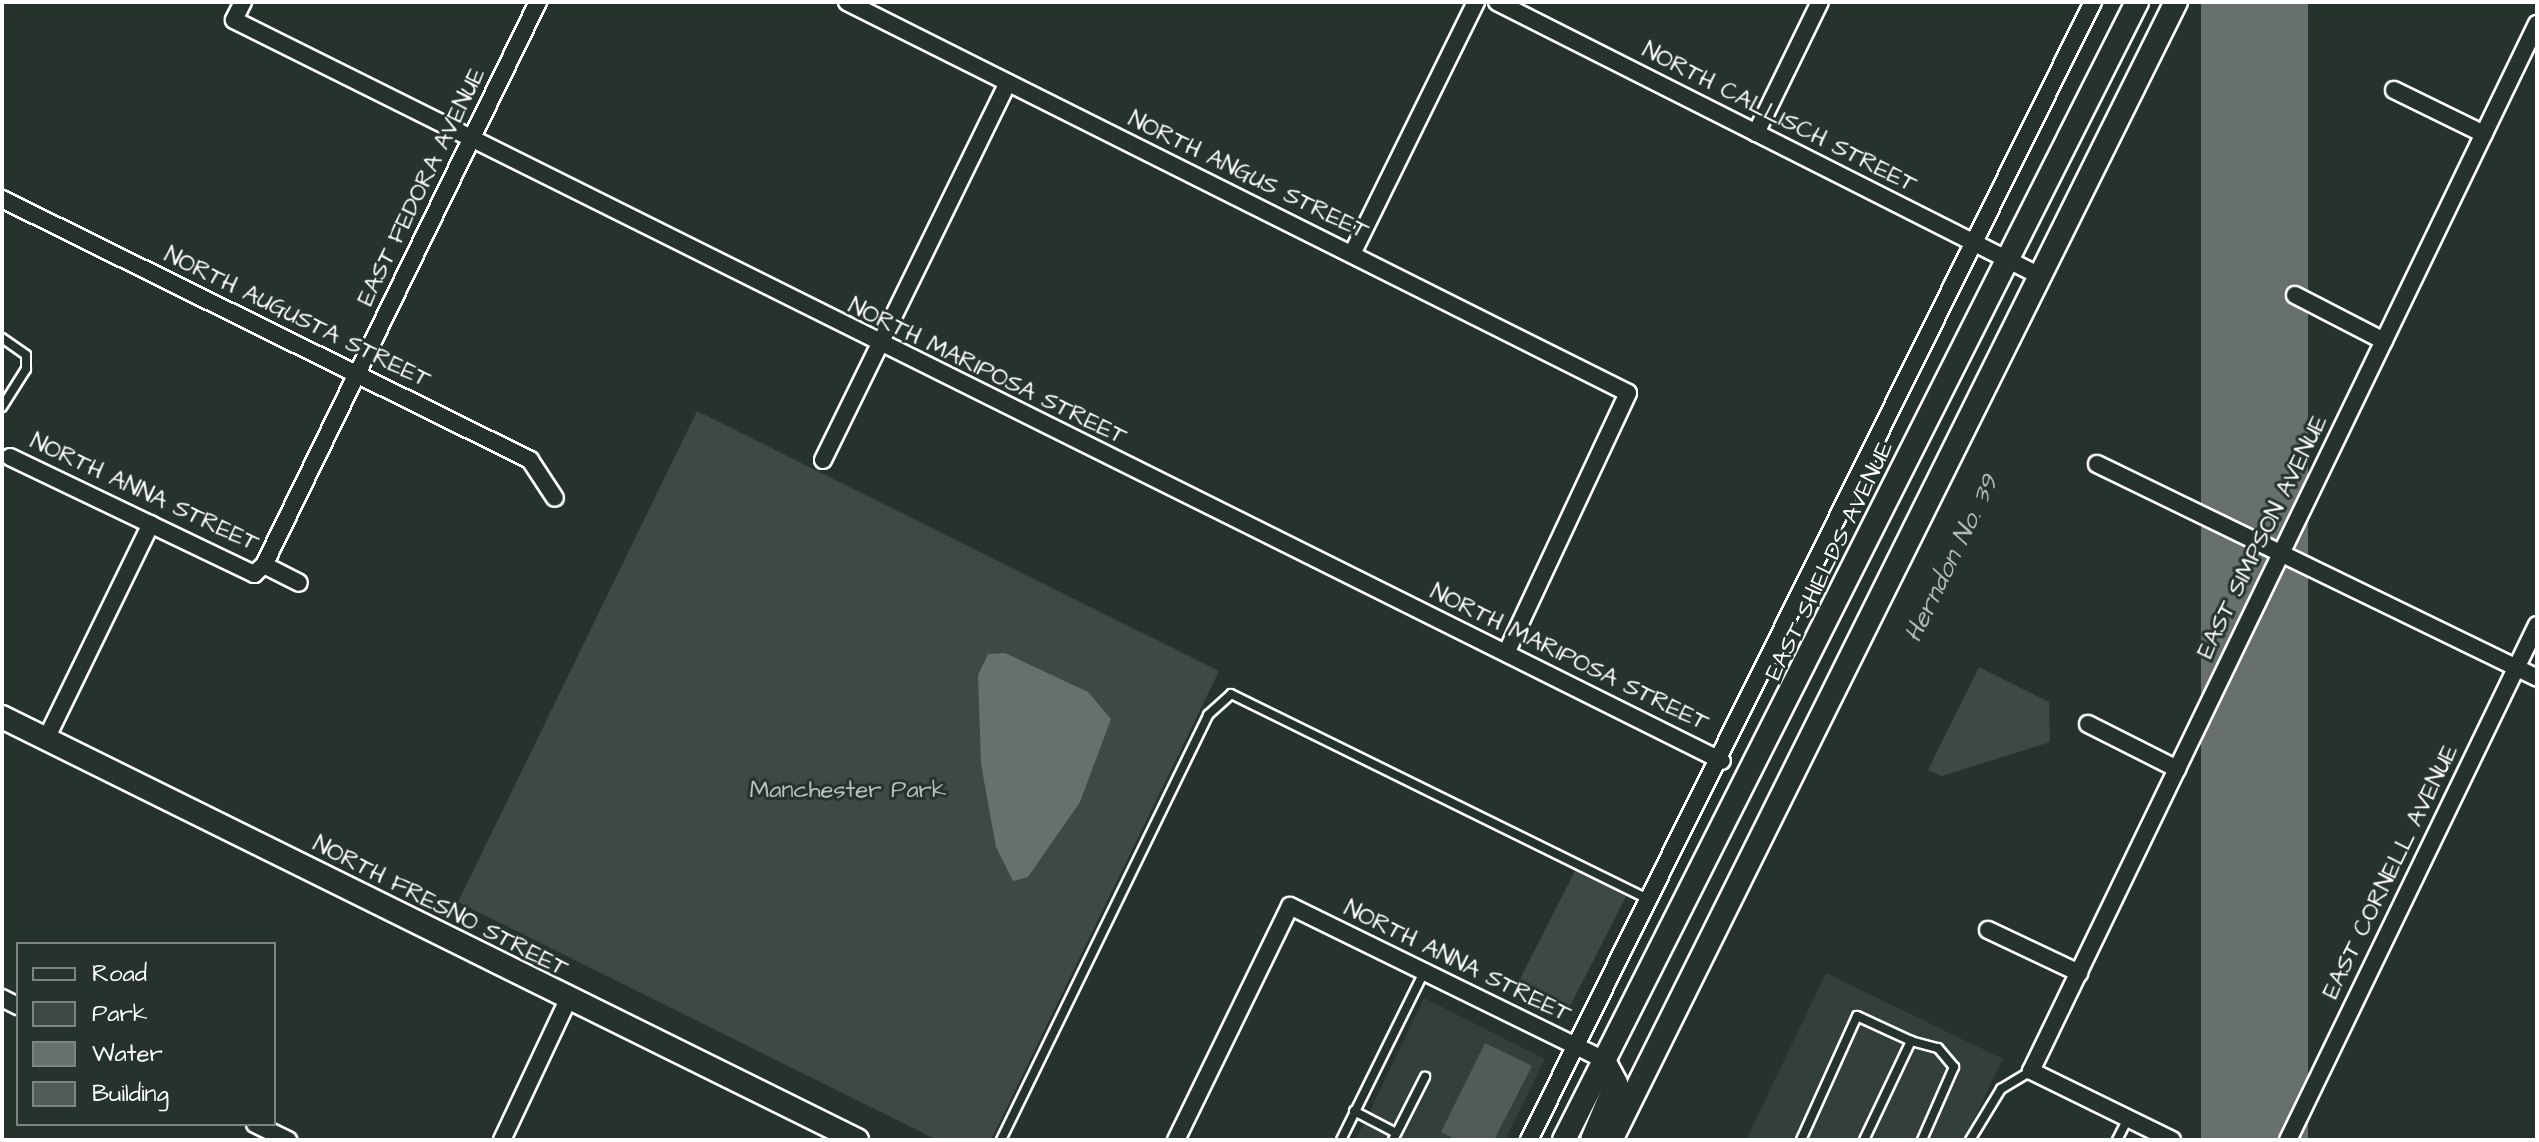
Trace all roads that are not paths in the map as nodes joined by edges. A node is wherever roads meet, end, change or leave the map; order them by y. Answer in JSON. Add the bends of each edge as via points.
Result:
{"nodes":[{"id":1,"x":243,"y":2,"type":"edge"},
{"id":2,"x":538,"y":2,"type":"edge"},
{"id":3,"x":847,"y":2,"type":"edge"},
{"id":4,"x":1476,"y":2,"type":"edge"},
{"id":5,"x":1497,"y":2,"type":"edge"},
{"id":6,"x":1820,"y":2,"type":"edge"},
{"id":7,"x":2093,"y":2,"type":"edge"},
{"id":8,"x":2137,"y":2,"type":"edge"},
{"id":9,"x":2176,"y":2,"type":"edge"},
{"id":10,"x":2537,"y":25,"type":"edge"},
{"id":11,"x":1008,"y":83,"type":"junction"},
{"id":12,"x":2394,"y":90,"type":"dead end"},
{"id":13,"x":1756,"y":133,"type":"junction"},
{"id":14,"x":2484,"y":134,"type":"junction"},
{"id":15,"x":472,"y":140,"type":"junction"},
{"id":16,"x":2,"y":199,"type":"edge"},
{"id":17,"x":1974,"y":243,"type":"junction"},
{"id":18,"x":1352,"y":254,"type":"junction"},
{"id":19,"x":2008,"y":260,"type":"junction"},
{"id":20,"x":2040,"y":276,"type":"junction"},
{"id":21,"x":2295,"y":295,"type":"dead end"},
{"id":22,"x":2,"y":338,"type":"edge"},
{"id":23,"x":2384,"y":341,"type":"junction"},
{"id":24,"x":878,"y":345,"type":"junction"},
{"id":25,"x":357,"y":374,"type":"junction"},
{"id":26,"x":2,"y":407,"type":"edge"},
{"id":27,"x":10,"y":457,"type":"dead end"},
{"id":28,"x":823,"y":460,"type":"dead end"},
{"id":29,"x":2097,"y":464,"type":"dead end"},
{"id":30,"x":555,"y":498,"type":"dead end"},
{"id":31,"x":151,"y":524,"type":"junction"},
{"id":32,"x":2281,"y":554,"type":"junction"},
{"id":33,"x":264,"y":565,"type":"junction"},
{"id":34,"x":299,"y":583,"type":"dead end"},
{"id":35,"x":2537,"y":625,"type":"edge"},
{"id":36,"x":1506,"y":653,"type":"junction"},
{"id":37,"x":2516,"y":668,"type":"junction"},
{"id":38,"x":2537,"y":678,"type":"edge"},
{"id":39,"x":2,"y":717,"type":"edge"},
{"id":40,"x":2088,"y":724,"type":"dead end"},
{"id":41,"x":46,"y":739,"type":"junction"},
{"id":42,"x":1722,"y":761,"type":"junction"},
{"id":43,"x":2177,"y":769,"type":"junction"},
{"id":44,"x":1651,"y":900,"type":"junction"},
{"id":45,"x":1988,"y":930,"type":"dead end"},
{"id":46,"x":1424,"y":972,"type":"junction"},
{"id":47,"x":2079,"y":973,"type":"junction"},
{"id":48,"x":568,"y":1000,"type":"junction"},
{"id":49,"x":1911,"y":1041,"type":"junction"},
{"id":50,"x":1575,"y":1046,"type":"junction"},
{"id":51,"x":1604,"y":1060,"type":"junction"},
{"id":52,"x":2031,"y":1071,"type":"junction"},
{"id":53,"x":1425,"y":1077,"type":"dead end"},
{"id":54,"x":1354,"y":1111,"type":"junction"},
{"id":55,"x":2128,"y":1118,"type":"junction"},
{"id":56,"x":258,"y":1126,"type":"edge"},
{"id":57,"x":1394,"y":1136,"type":"edge"},
{"id":58,"x":2162,"y":1138,"type":"edge"},
{"id":59,"x":288,"y":1140,"type":"edge"},
{"id":60,"x":502,"y":1140,"type":"edge"},
{"id":61,"x":857,"y":1140,"type":"edge"},
{"id":62,"x":1001,"y":1140,"type":"edge"},
{"id":63,"x":1176,"y":1140,"type":"edge"},
{"id":64,"x":1341,"y":1140,"type":"edge"},
{"id":65,"x":1529,"y":1140,"type":"edge"},
{"id":66,"x":1564,"y":1140,"type":"edge"},
{"id":67,"x":1592,"y":1140,"type":"edge"},
{"id":68,"x":1611,"y":1140,"type":"edge"},
{"id":69,"x":1801,"y":1140,"type":"edge"},
{"id":70,"x":1864,"y":1140,"type":"edge"},
{"id":71,"x":1922,"y":1140,"type":"edge"},
{"id":72,"x":1970,"y":1140,"type":"edge"},
{"id":73,"x":2117,"y":1140,"type":"edge"},
{"id":74,"x":2288,"y":1140,"type":"edge"}],
"edges":[{"from":1,"to":15,"type":"street","name":"NORTH MARIPOSA STREET","via":[[234,20]]},
{"from":2,"to":15,"type":"street","name":"EAST FEDORA AVENUE"},
{"from":3,"to":11,"type":"street","name":"NORTH ANGUS STREET"},
{"from":4,"to":18,"type":"street"},
{"from":5,"to":13,"type":"street","name":"NORTH CALLISCH STREET"},
{"from":6,"to":13,"type":"street"},
{"from":7,"to":17,"type":"street"},
{"from":8,"to":19,"type":"main road","name":"EAST SHIELDS AVENUE"},
{"from":9,"to":20,"type":"main road"},
{"from":10,"to":14,"type":"street","name":"EAST SIMPSON AVENUE"},
{"from":11,"to":18,"type":"street","name":"NORTH ANGUS STREET"},
{"from":11,"to":24,"type":"street"},
{"from":12,"to":14,"type":"street"},
{"from":13,"to":17,"type":"street","name":"NORTH CALLISCH STREET"},
{"from":14,"to":23,"type":"street","name":"EAST SIMPSON AVENUE"},
{"from":15,"to":24,"type":"street","name":"NORTH MARIPOSA STREET"},
{"from":15,"to":25,"type":"street","name":"EAST FEDORA AVENUE"},
{"from":16,"to":25,"type":"street","name":"NORTH AUGUSTA STREET"},
{"from":17,"to":19,"type":"street","name":"NORTH CALLISCH STREET"},
{"from":17,"to":42,"type":"street"},
{"from":18,"to":36,"type":"street","name":"NORTH ANGUS STREET","via":[[1628,393]]},
{"from":19,"to":20,"type":"street","name":"NORTH CALLISCH STREET"},
{"from":19,"to":51,"type":"main road","name":"EAST SHIELDS AVENUE","via":[[1675,931]]},
{"from":20,"to":68,"type":"main road"},
{"from":21,"to":23,"type":"street"},
{"from":22,"to":26,"type":"lane","via":[[26,355],[26,369]]},
{"from":23,"to":32,"type":"street","name":"EAST SIMPSON AVENUE"},
{"from":24,"to":28,"type":"street"},
{"from":24,"to":36,"type":"street","name":"NORTH MARIPOSA STREET"},
{"from":25,"to":30,"type":"street","name":"NORTH AUGUSTA STREET","via":[[530,460]]},
{"from":25,"to":33,"type":"street","name":"EAST FEDORA AVENUE"},
{"from":27,"to":31,"type":"street","name":"NORTH ANNA STREET"},
{"from":29,"to":32,"type":"street"},
{"from":31,"to":33,"type":"street","name":"NORTH ANNA STREET","via":[[254,574]]},
{"from":31,"to":41,"type":"street"},
{"from":32,"to":37,"type":"street"},
{"from":32,"to":43,"type":"street","name":"EAST SIMPSON AVENUE"},
{"from":33,"to":34,"type":"street","name":"NORTH ANNA STREET"},
{"from":35,"to":37,"type":"street","name":"EAST CORNELL AVENUE"},
{"from":36,"to":42,"type":"street","name":"NORTH MARIPOSA STREET"},
{"from":37,"to":38,"type":"street"},
{"from":37,"to":74,"type":"street","name":"EAST CORNELL AVENUE"},
{"from":39,"to":41,"type":"main road","name":"NORTH FRESNO STREET"},
{"from":40,"to":43,"type":"street"},
{"from":41,"to":48,"type":"main road","name":"NORTH FRESNO STREET"},
{"from":42,"to":44,"type":"street"},
{"from":43,"to":47,"type":"street","name":"EAST SIMPSON AVENUE"},
{"from":44,"to":50,"type":"street"},
{"from":44,"to":62,"type":"lane","via":[[1231,694],[1208,715]]},
{"from":45,"to":47,"type":"street"},
{"from":46,"to":50,"type":"street","name":"NORTH ANNA STREET"},
{"from":46,"to":54,"type":"lane"},
{"from":46,"to":63,"type":"street","name":"NORTH ANNA STREET","via":[[1290,906]]},
{"from":47,"to":52,"type":"street","name":"EAST SIMPSON AVENUE"},
{"from":48,"to":60,"type":"street"},
{"from":48,"to":61,"type":"main road","name":"NORTH FRESNO STREET"},
{"from":49,"to":69,"type":"lane","via":[[1857,1016]]},
{"from":49,"to":70,"type":"lane"},
{"from":49,"to":71,"type":"lane","via":[[1938,1048],[1954,1067]]},
{"from":50,"to":51,"type":"street","name":"NORTH ANNA STREET"},
{"from":50,"to":65,"type":"street"},
{"from":51,"to":66,"type":"main road","name":"EAST SHIELDS AVENUE"},
{"from":51,"to":67,"type":"main road","via":[[1616,1083]]},
{"from":52,"to":55,"type":"street"},
{"from":52,"to":72,"type":"lane","via":[[2001,1089]]},
{"from":53,"to":57,"type":"lane"},
{"from":54,"to":57,"type":"lane"},
{"from":54,"to":64,"type":"lane"},
{"from":55,"to":58,"type":"street"},
{"from":55,"to":73,"type":"lane"},
{"from":56,"to":59,"type":"street"}]}
